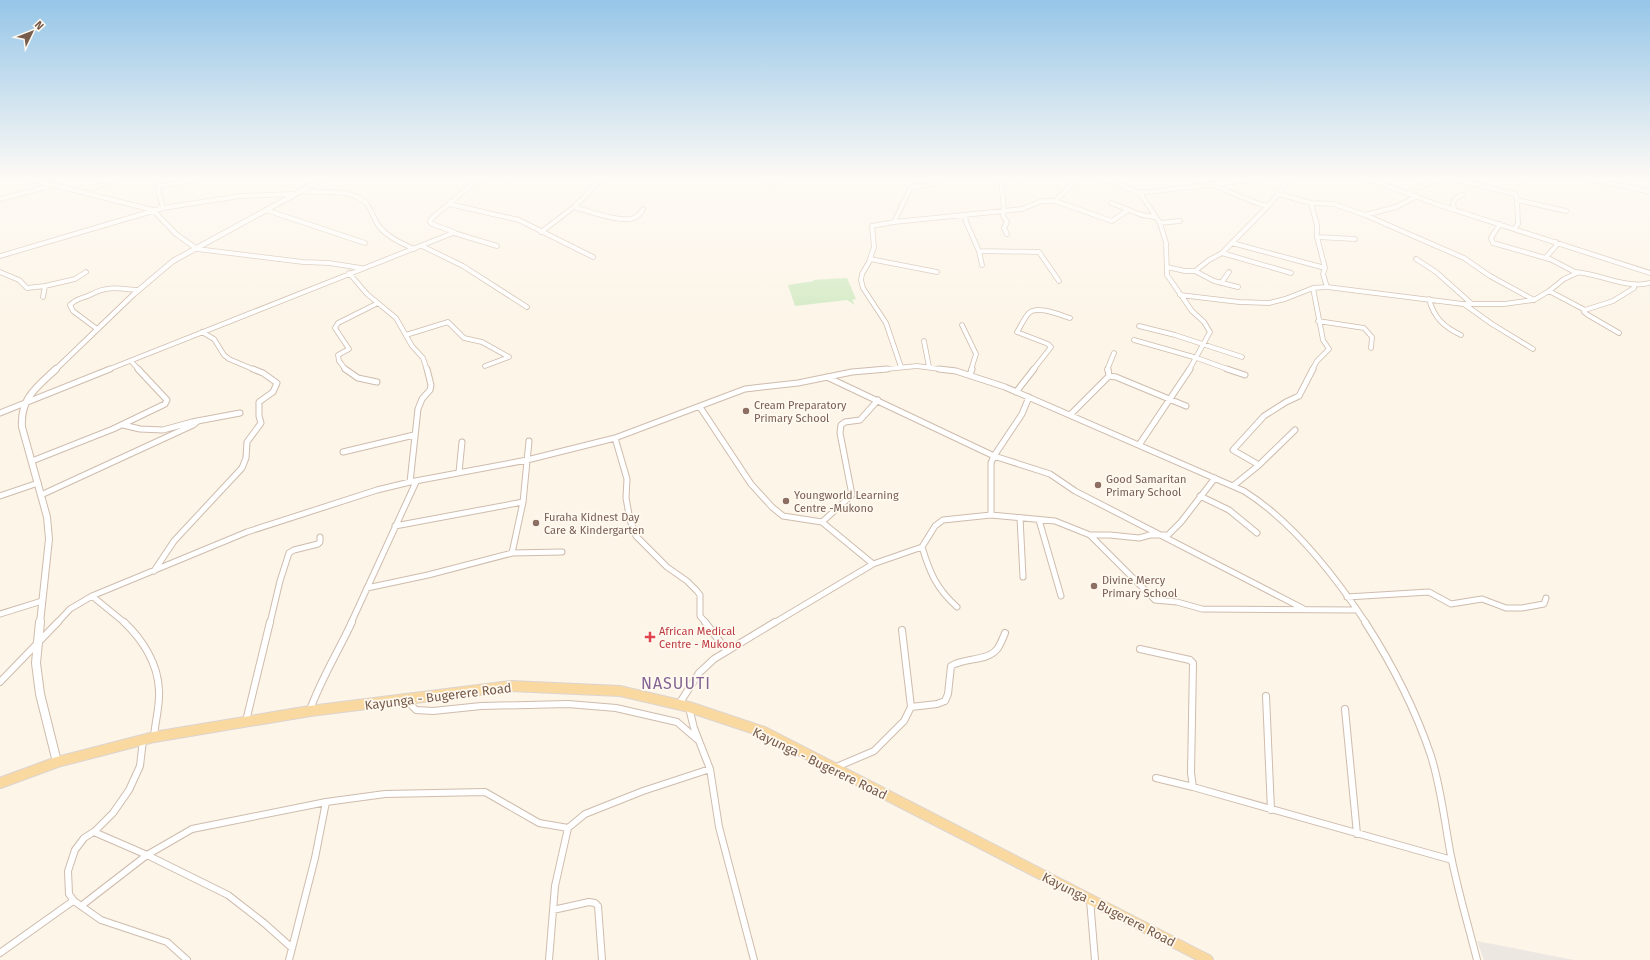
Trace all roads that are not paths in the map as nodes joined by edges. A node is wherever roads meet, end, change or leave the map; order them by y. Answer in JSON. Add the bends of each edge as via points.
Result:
{"nodes":[{"id":1,"x":1160,"y":223,"type":"edge"},
{"id":2,"x":108,"y":224,"type":"edge"},
{"id":3,"x":167,"y":224,"type":"edge"},
{"id":4,"x":242,"y":224,"type":"edge"},
{"id":5,"x":307,"y":224,"type":"edge"},
{"id":6,"x":379,"y":224,"type":"edge"},
{"id":7,"x":432,"y":224,"type":"edge"},
{"id":8,"x":525,"y":224,"type":"edge"},
{"id":9,"x":552,"y":224,"type":"edge"},
{"id":10,"x":884,"y":224,"type":"edge"},
{"id":11,"x":967,"y":224,"type":"edge"},
{"id":12,"x":1006,"y":224,"type":"edge"},
{"id":13,"x":1251,"y":224,"type":"edge"},
{"id":14,"x":1317,"y":224,"type":"edge"},
{"id":15,"x":1384,"y":224,"type":"edge"},
{"id":16,"x":1500,"y":224,"type":"joint"},
{"id":17,"x":1518,"y":224,"type":"edge"},
{"id":18,"x":1514,"y":229,"type":"junction"},
{"id":19,"x":454,"y":232,"type":"junction"},
{"id":20,"x":541,"y":232,"type":"junction"},
{"id":21,"x":1006,"y":234,"type":"dead end"},
{"id":22,"x":1317,"y":237,"type":"junction"},
{"id":23,"x":1355,"y":239,"type":"dead end"},
{"id":24,"x":1556,"y":242,"type":"junction"},
{"id":25,"x":365,"y":243,"type":"dead end"},
{"id":26,"x":1232,"y":243,"type":"junction"},
{"id":27,"x":422,"y":246,"type":"junction"},
{"id":28,"x":497,"y":246,"type":"dead end"},
{"id":29,"x":197,"y":249,"type":"junction"},
{"id":30,"x":414,"y":249,"type":"junction"},
{"id":31,"x":979,"y":252,"type":"junction"},
{"id":32,"x":1222,"y":254,"type":"junction"},
{"id":33,"x":0,"y":256,"type":"edge"},
{"id":34,"x":593,"y":257,"type":"dead end"},
{"id":35,"x":870,"y":259,"type":"junction"},
{"id":36,"x":1416,"y":259,"type":"dead end"},
{"id":37,"x":1549,"y":259,"type":"junction"},
{"id":38,"x":982,"y":265,"type":"dead end"},
{"id":39,"x":1167,"y":267,"type":"junction"},
{"id":40,"x":363,"y":268,"type":"junction"},
{"id":41,"x":1325,"y":268,"type":"junction"},
{"id":42,"x":0,"y":272,"type":"edge"},
{"id":43,"x":86,"y":272,"type":"dead end"},
{"id":44,"x":936,"y":272,"type":"dead end"},
{"id":45,"x":1195,"y":272,"type":"junction"},
{"id":46,"x":1229,"y":272,"type":"dead end"},
{"id":47,"x":1576,"y":272,"type":"junction"},
{"id":48,"x":349,"y":273,"type":"junction"},
{"id":49,"x":1291,"y":273,"type":"dead end"},
{"id":50,"x":1650,"y":273,"type":"edge"},
{"id":51,"x":1059,"y":281,"type":"dead end"},
{"id":52,"x":1221,"y":283,"type":"junction"},
{"id":53,"x":1650,"y":283,"type":"edge"},
{"id":54,"x":1644,"y":285,"type":"junction"},
{"id":55,"x":45,"y":286,"type":"junction"},
{"id":56,"x":1634,"y":286,"type":"junction"},
{"id":57,"x":1238,"y":287,"type":"dead end"},
{"id":58,"x":1327,"y":287,"type":"junction"},
{"id":59,"x":1313,"y":288,"type":"junction"},
{"id":60,"x":1650,"y":288,"type":"edge"},
{"id":61,"x":138,"y":290,"type":"junction"},
{"id":62,"x":1549,"y":291,"type":"junction"},
{"id":63,"x":1180,"y":295,"type":"junction"},
{"id":64,"x":43,"y":297,"type":"dead end"},
{"id":65,"x":1429,"y":299,"type":"junction"},
{"id":66,"x":1534,"y":300,"type":"junction"},
{"id":67,"x":378,"y":303,"type":"junction"},
{"id":68,"x":1463,"y":304,"type":"junction"},
{"id":69,"x":1472,"y":304,"type":"junction"},
{"id":70,"x":527,"y":306,"type":"dead end"},
{"id":71,"x":1585,"y":310,"type":"junction"},
{"id":72,"x":1070,"y":318,"type":"dead end"},
{"id":73,"x":1318,"y":321,"type":"junction"},
{"id":74,"x":962,"y":325,"type":"dead end"},
{"id":75,"x":1139,"y":326,"type":"dead end"},
{"id":76,"x":97,"y":328,"type":"junction"},
{"id":77,"x":202,"y":332,"type":"junction"},
{"id":78,"x":1619,"y":333,"type":"dead end"},
{"id":79,"x":406,"y":335,"type":"junction"},
{"id":80,"x":1461,"y":335,"type":"dead end"},
{"id":81,"x":1134,"y":340,"type":"dead end"},
{"id":82,"x":924,"y":341,"type":"dead end"},
{"id":83,"x":1204,"y":345,"type":"junction"},
{"id":84,"x":1371,"y":348,"type":"dead end"},
{"id":85,"x":1533,"y":349,"type":"dead end"},
{"id":86,"x":1114,"y":353,"type":"dead end"},
{"id":87,"x":1242,"y":357,"type":"dead end"},
{"id":88,"x":1197,"y":358,"type":"junction"},
{"id":89,"x":131,"y":361,"type":"junction"},
{"id":90,"x":486,"y":366,"type":"dead end"},
{"id":91,"x":901,"y":367,"type":"junction"},
{"id":92,"x":929,"y":367,"type":"junction"},
{"id":93,"x":970,"y":375,"type":"junction"},
{"id":94,"x":1245,"y":375,"type":"dead end"},
{"id":95,"x":827,"y":376,"type":"junction"},
{"id":96,"x":1109,"y":376,"type":"junction"},
{"id":97,"x":377,"y":382,"type":"dead end"},
{"id":98,"x":1016,"y":392,"type":"junction"},
{"id":99,"x":1029,"y":397,"type":"junction"},
{"id":100,"x":1169,"y":399,"type":"junction"},
{"id":101,"x":878,"y":400,"type":"junction"},
{"id":102,"x":23,"y":404,"type":"junction"},
{"id":103,"x":1186,"y":406,"type":"dead end"},
{"id":104,"x":700,"y":407,"type":"junction"},
{"id":105,"x":240,"y":413,"type":"dead end"},
{"id":106,"x":0,"y":414,"type":"edge"},
{"id":107,"x":1070,"y":415,"type":"junction"},
{"id":108,"x":198,"y":421,"type":"junction"},
{"id":109,"x":123,"y":425,"type":"junction"},
{"id":110,"x":1295,"y":430,"type":"dead end"},
{"id":111,"x":414,"y":435,"type":"junction"},
{"id":112,"x":615,"y":438,"type":"junction"},
{"id":113,"x":529,"y":441,"type":"dead end"},
{"id":114,"x":462,"y":442,"type":"dead end"},
{"id":115,"x":1139,"y":445,"type":"junction"},
{"id":116,"x":343,"y":452,"type":"dead end"},
{"id":117,"x":994,"y":456,"type":"junction"},
{"id":118,"x":527,"y":460,"type":"junction"},
{"id":119,"x":32,"y":461,"type":"junction"},
{"id":120,"x":1259,"y":465,"type":"junction"},
{"id":121,"x":459,"y":472,"type":"junction"},
{"id":122,"x":1215,"y":478,"type":"junction"},
{"id":123,"x":413,"y":482,"type":"junction"},
{"id":124,"x":38,"y":483,"type":"junction"},
{"id":125,"x":1233,"y":486,"type":"junction"},
{"id":126,"x":41,"y":495,"type":"junction"},
{"id":127,"x":0,"y":496,"type":"edge"},
{"id":128,"x":1200,"y":496,"type":"junction"},
{"id":129,"x":523,"y":502,"type":"junction"},
{"id":130,"x":991,"y":515,"type":"junction"},
{"id":131,"x":1020,"y":518,"type":"junction"},
{"id":132,"x":1039,"y":520,"type":"junction"},
{"id":133,"x":822,"y":522,"type":"junction"},
{"id":134,"x":395,"y":526,"type":"junction"},
{"id":135,"x":1257,"y":533,"type":"dead end"},
{"id":136,"x":1090,"y":535,"type":"junction"},
{"id":137,"x":1160,"y":536,"type":"junction"},
{"id":138,"x":320,"y":537,"type":"dead end"},
{"id":139,"x":922,"y":547,"type":"junction"},
{"id":140,"x":562,"y":552,"type":"dead end"},
{"id":141,"x":512,"y":553,"type":"junction"},
{"id":142,"x":873,"y":564,"type":"junction"},
{"id":143,"x":154,"y":572,"type":"junction"},
{"id":144,"x":1023,"y":577,"type":"dead end"},
{"id":145,"x":368,"y":588,"type":"junction"},
{"id":146,"x":92,"y":596,"type":"junction"},
{"id":147,"x":1061,"y":596,"type":"dead end"},
{"id":148,"x":1347,"y":597,"type":"junction"},
{"id":149,"x":1546,"y":598,"type":"dead end"},
{"id":150,"x":42,"y":601,"type":"junction"},
{"id":151,"x":957,"y":608,"type":"dead end"},
{"id":152,"x":1304,"y":610,"type":"junction"},
{"id":153,"x":1357,"y":610,"type":"junction"},
{"id":154,"x":0,"y":614,"type":"edge"},
{"id":155,"x":902,"y":630,"type":"dead end"},
{"id":156,"x":1005,"y":633,"type":"dead end"},
{"id":157,"x":37,"y":645,"type":"junction"},
{"id":158,"x":1140,"y":649,"type":"dead end"},
{"id":159,"x":727,"y":651,"type":"junction"},
{"id":160,"x":0,"y":682,"type":"edge"},
{"id":161,"x":1266,"y":696,"type":"dead end"},
{"id":162,"x":406,"y":700,"type":"junction"},
{"id":163,"x":684,"y":706,"type":"junction"},
{"id":164,"x":911,"y":707,"type":"junction"},
{"id":165,"x":1345,"y":709,"type":"dead end"},
{"id":166,"x":310,"y":711,"type":"junction"},
{"id":167,"x":246,"y":721,"type":"junction"},
{"id":168,"x":154,"y":737,"type":"junction"},
{"id":169,"x":143,"y":740,"type":"junction"},
{"id":170,"x":698,"y":740,"type":"junction"},
{"id":171,"x":57,"y":762,"type":"junction"},
{"id":172,"x":833,"y":768,"type":"junction"},
{"id":173,"x":710,"y":769,"type":"junction"},
{"id":174,"x":1156,"y":778,"type":"dead end"},
{"id":175,"x":0,"y":783,"type":"edge"},
{"id":176,"x":1193,"y":786,"type":"junction"},
{"id":177,"x":326,"y":802,"type":"junction"},
{"id":178,"x":1271,"y":810,"type":"junction"},
{"id":179,"x":568,"y":828,"type":"junction"},
{"id":180,"x":94,"y":832,"type":"junction"},
{"id":181,"x":1357,"y":834,"type":"junction"},
{"id":182,"x":147,"y":855,"type":"junction"},
{"id":183,"x":1452,"y":860,"type":"junction"},
{"id":184,"x":1090,"y":899,"type":"junction"},
{"id":185,"x":73,"y":901,"type":"junction"},
{"id":186,"x":81,"y":906,"type":"junction"},
{"id":187,"x":553,"y":910,"type":"junction"},
{"id":188,"x":292,"y":948,"type":"junction"},
{"id":189,"x":0,"y":953,"type":"edge"},
{"id":190,"x":187,"y":960,"type":"edge"},
{"id":191,"x":289,"y":960,"type":"edge"},
{"id":192,"x":549,"y":960,"type":"edge"},
{"id":193,"x":602,"y":960,"type":"edge"},
{"id":194,"x":754,"y":960,"type":"edge"},
{"id":195,"x":1095,"y":960,"type":"edge"},
{"id":196,"x":1208,"y":960,"type":"edge"},
{"id":197,"x":1477,"y":960,"type":"edge"}],
"edges":[{"from":1,"to":39,"type":"street","via":[[1166,243]]},
{"from":2,"to":33,"type":"street"},
{"from":3,"to":29,"type":"street"},
{"from":4,"to":29,"type":"street"},
{"from":5,"to":25,"type":"street"},
{"from":6,"to":30,"type":"street","via":[[386,234]]},
{"from":7,"to":19,"type":"street"},
{"from":8,"to":20,"type":"street"},
{"from":9,"to":20,"type":"street"},
{"from":10,"to":35,"type":"street","via":[[872,226],[874,247]]},
{"from":11,"to":31,"type":"street"},
{"from":12,"to":21,"type":"street","via":[[1004,228]]},
{"from":13,"to":26,"type":"street"},
{"from":14,"to":22,"type":"street"},
{"from":15,"to":66,"type":"street","via":[[1464,258],[1490,276]]},
{"from":16,"to":18,"type":"street"},
{"from":16,"to":37,"type":"street","via":[[1491,238],[1493,243]]},
{"from":17,"to":18,"type":"street"},
{"from":18,"to":24,"type":"street"},
{"from":19,"to":27,"type":"street"},
{"from":19,"to":28,"type":"street"},
{"from":20,"to":34,"type":"street"},
{"from":22,"to":23,"type":"street"},
{"from":22,"to":41,"type":"street"},
{"from":24,"to":37,"type":"street","via":[[1556,246],[1546,255]]},
{"from":24,"to":50,"type":"street"},
{"from":26,"to":32,"type":"street"},
{"from":26,"to":41,"type":"street"},
{"from":27,"to":30,"type":"street"},
{"from":27,"to":70,"type":"street","via":[[463,266]]},
{"from":29,"to":40,"type":"street"},
{"from":29,"to":61,"type":"street","via":[[173,261]]},
{"from":30,"to":40,"type":"street"},
{"from":31,"to":38,"type":"street"},
{"from":31,"to":51,"type":"street","via":[[1040,252]]},
{"from":32,"to":45,"type":"street","via":[[1209,260]]},
{"from":32,"to":49,"type":"street"},
{"from":35,"to":44,"type":"street"},
{"from":35,"to":91,"type":"street","via":[[862,274],[863,288],[886,323]]},
{"from":36,"to":69,"type":"street","via":[[1436,272]]},
{"from":37,"to":47,"type":"street"},
{"from":39,"to":45,"type":"street"},
{"from":39,"to":63,"type":"street","via":[[1167,275]]},
{"from":40,"to":48,"type":"street"},
{"from":41,"to":58,"type":"street","via":[[1323,274]]},
{"from":42,"to":55,"type":"street","via":[[19,280],[27,288]]},
{"from":43,"to":55,"type":"street","via":[[75,279]]},
{"from":45,"to":52,"type":"street"},
{"from":46,"to":52,"type":"street"},
{"from":47,"to":56,"type":"street","via":[[1597,274]]},
{"from":47,"to":62,"type":"street"},
{"from":48,"to":67,"type":"street"},
{"from":48,"to":77,"type":"street"},
{"from":52,"to":57,"type":"street"},
{"from":53,"to":54,"type":"street"},
{"from":54,"to":56,"type":"street"},
{"from":54,"to":60,"type":"street"},
{"from":55,"to":64,"type":"street"},
{"from":56,"to":71,"type":"street","via":[[1613,301]]},
{"from":58,"to":59,"type":"street"},
{"from":58,"to":65,"type":"street"},
{"from":59,"to":63,"type":"street","via":[[1285,300],[1269,303]]},
{"from":59,"to":73,"type":"street"},
{"from":61,"to":76,"type":"street"},
{"from":61,"to":76,"type":"street","via":[[110,288],[94,291],[74,300],[70,305],[74,311]]},
{"from":62,"to":66,"type":"street"},
{"from":62,"to":71,"type":"street"},
{"from":63,"to":83,"type":"street","via":[[1209,328],[1210,332]]},
{"from":65,"to":68,"type":"street"},
{"from":65,"to":80,"type":"street","via":[[1433,314],[1445,328]]},
{"from":66,"to":69,"type":"street"},
{"from":67,"to":79,"type":"street","via":[[396,318]]},
{"from":67,"to":97,"type":"street","via":[[335,328],[349,349],[338,355],[338,361],[350,376]]},
{"from":68,"to":69,"type":"street"},
{"from":68,"to":85,"type":"street"},
{"from":71,"to":78,"type":"street","via":[[1588,315]]},
{"from":72,"to":98,"type":"street","via":[[1035,309],[1031,311],[1017,332],[1051,347]]},
{"from":73,"to":84,"type":"street","via":[[1364,328],[1373,337]]},
{"from":73,"to":120,"type":"street","via":[[1323,340],[1329,348],[1317,360],[1299,396],[1264,416],[1233,450]]},
{"from":74,"to":93,"type":"street","via":[[976,354]]},
{"from":75,"to":83,"type":"street"},
{"from":76,"to":102,"type":"street"},
{"from":77,"to":89,"type":"street"},
{"from":77,"to":143,"type":"street","via":[[214,339],[229,359],[263,373],[277,383],[273,392],[259,402],[261,423],[247,442],[246,458],[242,468],[174,541]]},
{"from":79,"to":90,"type":"street","via":[[448,322],[464,338],[486,342],[509,357]]},
{"from":79,"to":111,"type":"street","via":[[423,358],[431,385],[419,406]]},
{"from":81,"to":88,"type":"street"},
{"from":82,"to":92,"type":"street"},
{"from":83,"to":87,"type":"street"},
{"from":83,"to":88,"type":"street"},
{"from":86,"to":96,"type":"street","via":[[1107,371]]},
{"from":88,"to":94,"type":"street"},
{"from":88,"to":100,"type":"street"},
{"from":89,"to":102,"type":"street"},
{"from":89,"to":109,"type":"street","via":[[166,400],[165,404]]},
{"from":91,"to":92,"type":"street"},
{"from":91,"to":95,"type":"street"},
{"from":92,"to":93,"type":"street"},
{"from":93,"to":98,"type":"street"},
{"from":95,"to":101,"type":"street"},
{"from":95,"to":104,"type":"street","via":[[745,388]]},
{"from":96,"to":100,"type":"street"},
{"from":96,"to":107,"type":"street"},
{"from":98,"to":99,"type":"street"},
{"from":99,"to":107,"type":"street"},
{"from":99,"to":117,"type":"street","via":[[1022,414]]},
{"from":100,"to":103,"type":"street"},
{"from":100,"to":115,"type":"street"},
{"from":101,"to":117,"type":"street"},
{"from":101,"to":133,"type":"street","via":[[860,420],[841,425],[840,433],[852,495],[845,504],[835,509]]},
{"from":102,"to":106,"type":"street"},
{"from":102,"to":119,"type":"street","via":[[22,427]]},
{"from":104,"to":112,"type":"street"},
{"from":104,"to":133,"type":"street","via":[[751,484],[772,507],[783,516]]},
{"from":105,"to":108,"type":"street"},
{"from":107,"to":115,"type":"street"},
{"from":108,"to":109,"type":"street","via":[[163,430]]},
{"from":108,"to":126,"type":"street"},
{"from":109,"to":119,"type":"street"},
{"from":110,"to":120,"type":"street"},
{"from":111,"to":116,"type":"street"},
{"from":111,"to":123,"type":"street"},
{"from":112,"to":118,"type":"street"},
{"from":112,"to":159,"type":"street","via":[[626,479],[630,520],[636,536],[667,567],[697,591],[700,595],[700,616]]},
{"from":113,"to":118,"type":"street"},
{"from":114,"to":121,"type":"street"},
{"from":115,"to":122,"type":"street"},
{"from":117,"to":130,"type":"street","via":[[990,468]]},
{"from":117,"to":137,"type":"street","via":[[1050,474],[1075,491]]},
{"from":118,"to":121,"type":"street"},
{"from":118,"to":129,"type":"street"},
{"from":119,"to":124,"type":"street"},
{"from":120,"to":125,"type":"street"},
{"from":121,"to":123,"type":"street"},
{"from":122,"to":125,"type":"street"},
{"from":122,"to":128,"type":"street"},
{"from":123,"to":134,"type":"street"},
{"from":123,"to":143,"type":"street","via":[[377,490],[272,524],[227,540]]},
{"from":124,"to":126,"type":"street"},
{"from":124,"to":127,"type":"street"},
{"from":125,"to":148,"type":"street","via":[[1255,497],[1288,526]]},
{"from":126,"to":150,"type":"street","via":[[47,517],[48,539]]},
{"from":128,"to":135,"type":"street","via":[[1229,510]]},
{"from":128,"to":137,"type":"street","via":[[1171,533]]},
{"from":129,"to":134,"type":"street"},
{"from":129,"to":141,"type":"street"},
{"from":130,"to":131,"type":"street"},
{"from":130,"to":139,"type":"street","via":[[943,520],[935,526]]},
{"from":131,"to":132,"type":"street"},
{"from":131,"to":144,"type":"street"},
{"from":132,"to":136,"type":"street","via":[[1055,521]]},
{"from":132,"to":147,"type":"street"},
{"from":133,"to":142,"type":"street"},
{"from":134,"to":145,"type":"street"},
{"from":136,"to":137,"type":"street","via":[[1139,538]]},
{"from":136,"to":152,"type":"street","via":[[1155,600],[1177,602],[1202,609]]},
{"from":137,"to":152,"type":"street"},
{"from":138,"to":167,"type":"street","via":[[318,544],[290,553],[280,581]]},
{"from":139,"to":142,"type":"street"},
{"from":139,"to":151,"type":"street","via":[[937,587]]},
{"from":140,"to":141,"type":"street"},
{"from":141,"to":145,"type":"street"},
{"from":142,"to":159,"type":"street"},
{"from":143,"to":146,"type":"street"},
{"from":145,"to":166,"type":"street","via":[[318,688]]},
{"from":146,"to":157,"type":"street","via":[[70,609]]},
{"from":146,"to":168,"type":"street","via":[[124,622],[141,642],[151,661],[159,689]]},
{"from":148,"to":149,"type":"street","via":[[1429,592],[1451,604],[1482,599],[1506,608],[1544,604]]},
{"from":148,"to":153,"type":"street"},
{"from":150,"to":154,"type":"street"},
{"from":150,"to":157,"type":"street"},
{"from":152,"to":153,"type":"street"},
{"from":153,"to":183,"type":"street","via":[[1405,689],[1418,722],[1440,786]]},
{"from":155,"to":164,"type":"street"},
{"from":156,"to":164,"type":"street","via":[[996,650],[987,657],[963,660],[951,666],[945,701]]},
{"from":157,"to":160,"type":"street"},
{"from":157,"to":171,"type":"street","via":[[36,663],[40,694]]},
{"from":158,"to":176,"type":"street","via":[[1190,660],[1193,663]]},
{"from":159,"to":163,"type":"street","via":[[699,673]]},
{"from":161,"to":178,"type":"street"},
{"from":162,"to":163,"type":"main road","name":"Kayunga - Bugerere Road","via":[[511,686],[620,691]]},
{"from":162,"to":166,"type":"main road","name":"Kayunga - Bugerere Road"},
{"from":162,"to":170,"type":"street","via":[[416,710],[568,704],[616,708],[676,722]]},
{"from":163,"to":170,"type":"street"},
{"from":163,"to":172,"type":"main road","name":"Kayunga - Bugerere Road","via":[[764,732]]},
{"from":164,"to":172,"type":"street","via":[[904,721],[874,751]]},
{"from":165,"to":181,"type":"street"},
{"from":166,"to":167,"type":"main road","name":"Kayunga - Bugerere Road"},
{"from":167,"to":168,"type":"main road","name":"Kayunga - Bugerere Road"},
{"from":168,"to":169,"type":"main road","name":"Kayunga - Bugerere Road"},
{"from":169,"to":171,"type":"main road","name":"Kayunga - Bugerere Road"},
{"from":169,"to":180,"type":"street","via":[[139,765],[130,789],[120,805]]},
{"from":170,"to":173,"type":"street"},
{"from":171,"to":175,"type":"main road","name":"Kayunga - Bugerere Road"},
{"from":172,"to":184,"type":"main road","name":"Kayunga - Bugerere Road"},
{"from":173,"to":179,"type":"street","via":[[585,814]]},
{"from":173,"to":194,"type":"street","via":[[719,827]]},
{"from":174,"to":176,"type":"street"},
{"from":176,"to":178,"type":"street"},
{"from":177,"to":179,"type":"street","via":[[385,794],[485,792],[539,823]]},
{"from":177,"to":182,"type":"street","via":[[192,830]]},
{"from":177,"to":188,"type":"street"},
{"from":178,"to":181,"type":"street"},
{"from":179,"to":187,"type":"street","via":[[555,886]]},
{"from":180,"to":182,"type":"street"},
{"from":180,"to":185,"type":"street","via":[[84,837],[68,865],[67,881],[69,895]]},
{"from":181,"to":183,"type":"street"},
{"from":182,"to":186,"type":"street"},
{"from":182,"to":188,"type":"street","via":[[228,895],[264,922]]},
{"from":183,"to":197,"type":"street"},
{"from":184,"to":195,"type":"street"},
{"from":184,"to":196,"type":"main road","name":"Kayunga - Bugerere Road"},
{"from":185,"to":186,"type":"street"},
{"from":185,"to":189,"type":"street"},
{"from":186,"to":190,"type":"street","via":[[100,920],[168,942]]},
{"from":187,"to":192,"type":"street"},
{"from":187,"to":193,"type":"street","via":[[589,902],[598,906]]},
{"from":188,"to":191,"type":"street"}]}
